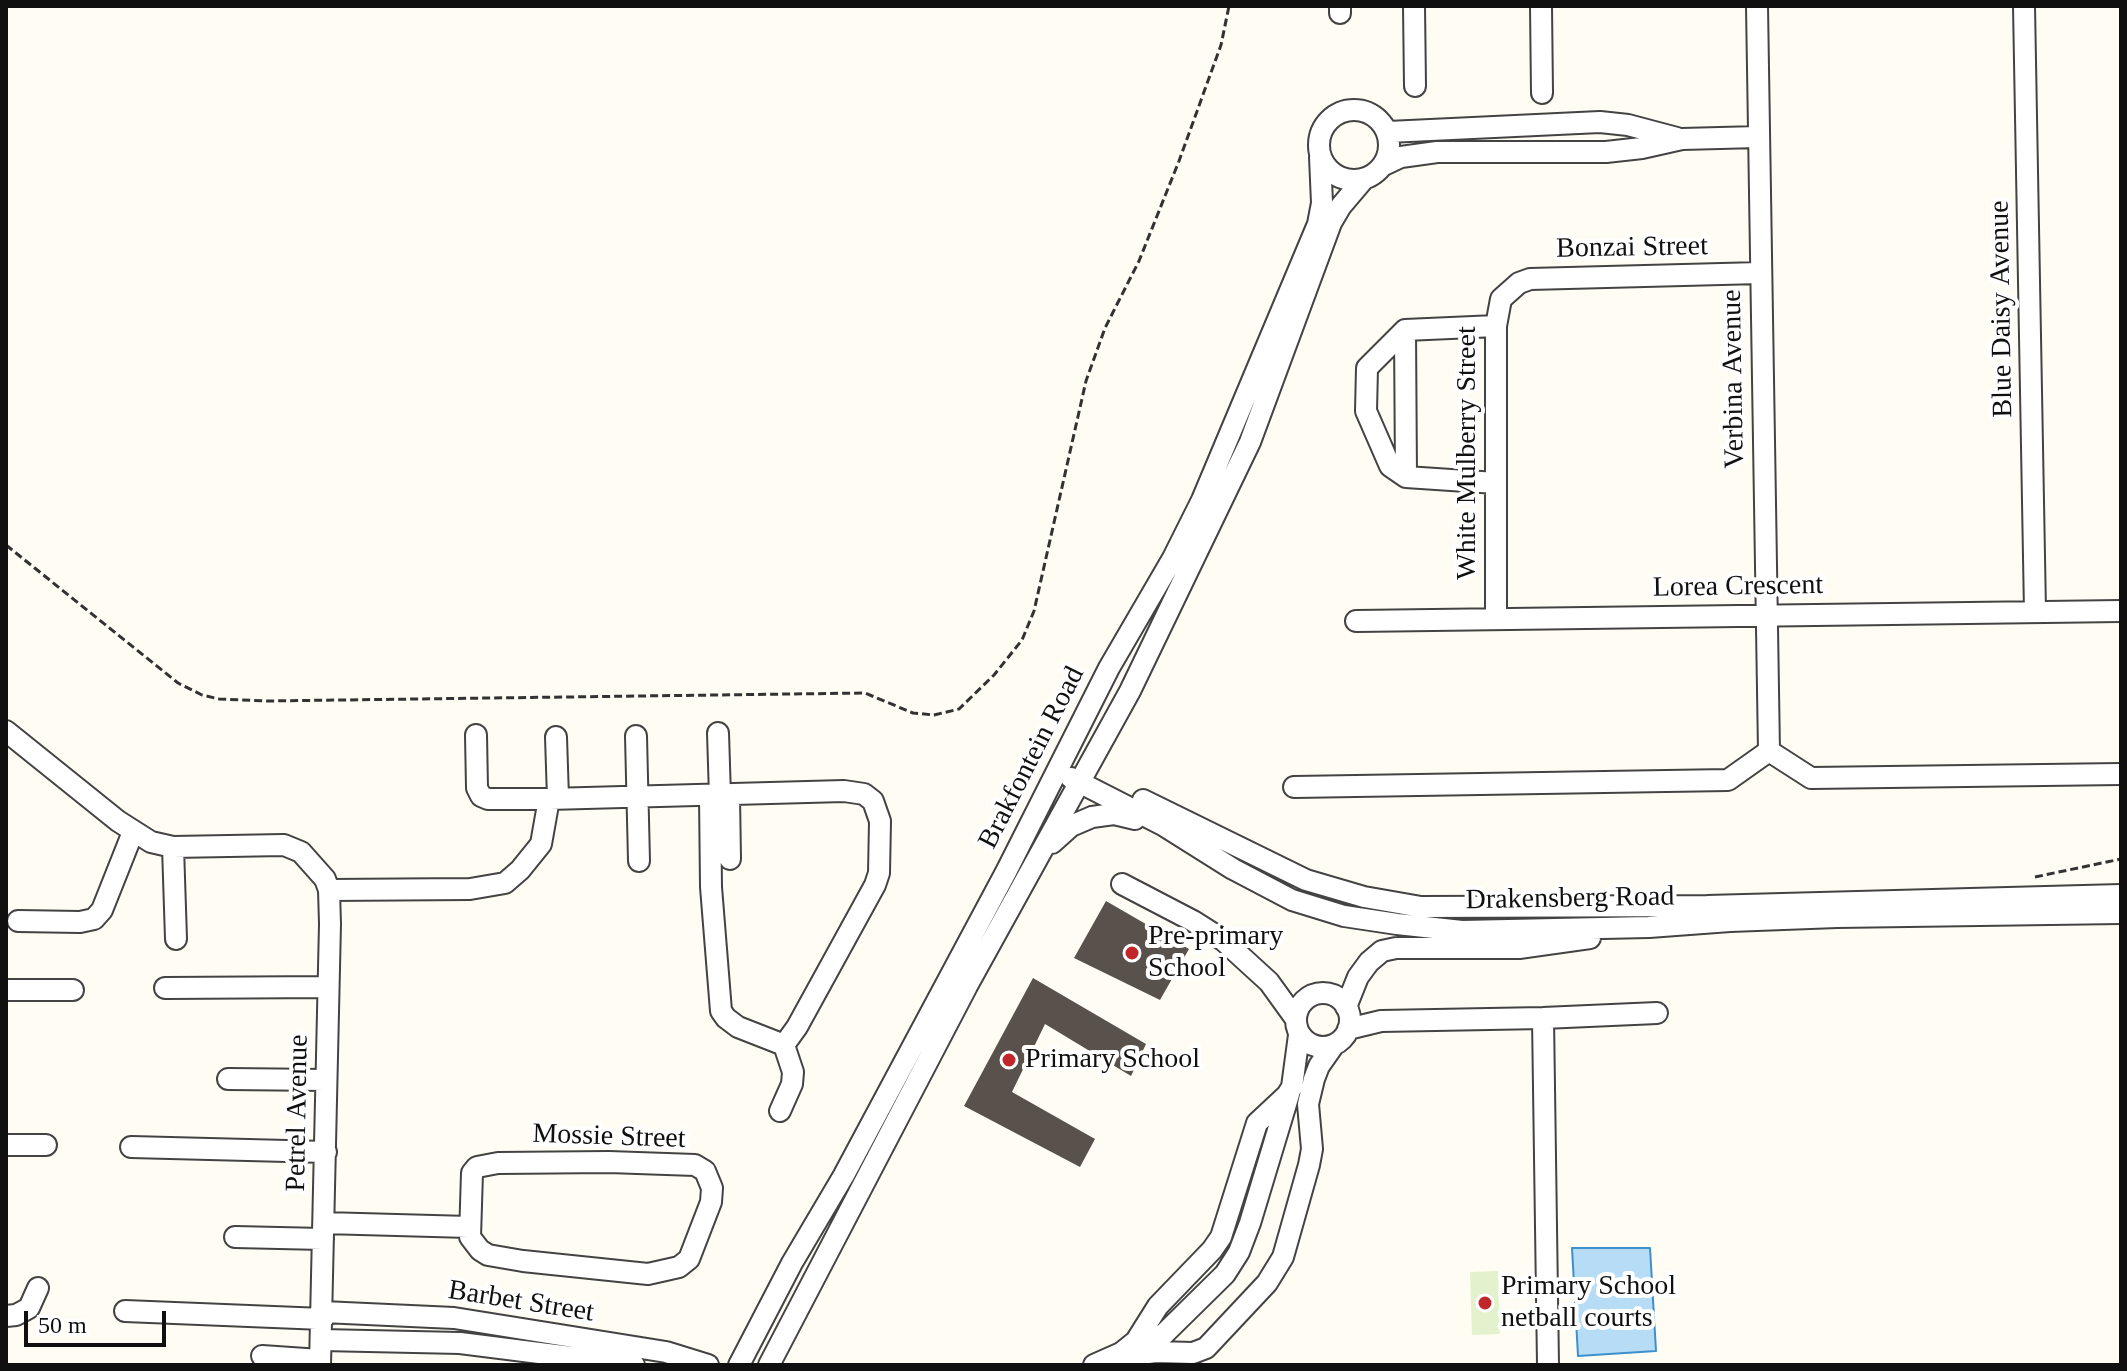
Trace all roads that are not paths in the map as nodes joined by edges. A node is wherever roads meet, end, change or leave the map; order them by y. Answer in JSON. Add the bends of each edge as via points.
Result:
{"nodes":[{"id":1,"x":1414,"y":6,"type":"edge"},
{"id":2,"x":1541,"y":6,"type":"edge"},
{"id":3,"x":1757,"y":6,"type":"edge"},
{"id":4,"x":2024,"y":6,"type":"edge"},
{"id":5,"x":1415,"y":86,"type":"dead end"},
{"id":6,"x":1542,"y":93,"type":"dead end"},
{"id":7,"x":1388,"y":132,"type":"junction"},
{"id":8,"x":1758,"y":137,"type":"junction"},
{"id":9,"x":1682,"y":139,"type":"junction"},
{"id":10,"x":1320,"y":157,"type":"junction"},
{"id":11,"x":1384,"y":165,"type":"junction"},
{"id":12,"x":1363,"y":180,"type":"junction"},
{"id":13,"x":1760,"y":273,"type":"junction"},
{"id":14,"x":1508,"y":292,"type":"joint"},
{"id":15,"x":1496,"y":326,"type":"junction"},
{"id":16,"x":1405,"y":330,"type":"junction"},
{"id":17,"x":1224,"y":475,"type":"junction"},
{"id":18,"x":1406,"y":477,"type":"junction"},
{"id":19,"x":1496,"y":483,"type":"junction"},
{"id":20,"x":2035,"y":611,"type":"junction"},
{"id":21,"x":2121,"y":611,"type":"edge"},
{"id":22,"x":1767,"y":614,"type":"junction"},
{"id":23,"x":1496,"y":618,"type":"junction"},
{"id":24,"x":1356,"y":621,"type":"dead end"},
{"id":25,"x":6,"y":731,"type":"edge"},
{"id":26,"x":718,"y":733,"type":"dead end"},
{"id":27,"x":476,"y":735,"type":"dead end"},
{"id":28,"x":636,"y":736,"type":"dead end"},
{"id":29,"x":556,"y":737,"type":"dead end"},
{"id":30,"x":1769,"y":751,"type":"junction"},
{"id":31,"x":1060,"y":764,"type":"junction"},
{"id":32,"x":2121,"y":774,"type":"edge"},
{"id":33,"x":1084,"y":777,"type":"junction"},
{"id":34,"x":1294,"y":787,"type":"dead end"},
{"id":35,"x":720,"y":796,"type":"junction"},
{"id":36,"x":638,"y":797,"type":"junction"},
{"id":37,"x":554,"y":798,"type":"junction"},
{"id":38,"x":1163,"y":825,"type":"junction"},
{"id":39,"x":133,"y":832,"type":"junction"},
{"id":40,"x":173,"y":847,"type":"junction"},
{"id":41,"x":730,"y":859,"type":"dead end"},
{"id":42,"x":639,"y":861,"type":"dead end"},
{"id":43,"x":1026,"y":876,"type":"junction"},
{"id":44,"x":1122,"y":884,"type":"dead end"},
{"id":45,"x":329,"y":890,"type":"junction"},
{"id":46,"x":2121,"y":895,"type":"edge"},
{"id":47,"x":2121,"y":913,"type":"edge"},
{"id":48,"x":18,"y":921,"type":"dead end"},
{"id":49,"x":1649,"y":927,"type":"junction"},
{"id":50,"x":176,"y":939,"type":"dead end"},
{"id":51,"x":1269,"y":982,"type":"junction"},
{"id":52,"x":165,"y":988,"type":"dead end"},
{"id":53,"x":6,"y":990,"type":"edge"},
{"id":54,"x":73,"y":990,"type":"dead end"},
{"id":55,"x":328,"y":993,"type":"junction"},
{"id":56,"x":1308,"y":997,"type":"junction"},
{"id":57,"x":231,"y":998,"type":"dead end"},
{"id":58,"x":1657,"y":1013,"type":"dead end"},
{"id":59,"x":1348,"y":1016,"type":"junction"},
{"id":60,"x":1543,"y":1018,"type":"junction"},
{"id":61,"x":1297,"y":1027,"type":"junction"},
{"id":62,"x":784,"y":1045,"type":"junction"},
{"id":63,"x":1333,"y":1046,"type":"junction"},
{"id":64,"x":228,"y":1079,"type":"dead end"},
{"id":65,"x":326,"y":1080,"type":"junction"},
{"id":66,"x":780,"y":1111,"type":"dead end"},
{"id":67,"x":6,"y":1145,"type":"edge"},
{"id":68,"x":46,"y":1145,"type":"dead end"},
{"id":69,"x":131,"y":1147,"type":"dead end"},
{"id":70,"x":326,"y":1158,"type":"junction"},
{"id":71,"x":150,"y":1159,"type":"dead end"},
{"id":72,"x":469,"y":1227,"type":"junction"},
{"id":73,"x":324,"y":1231,"type":"junction"},
{"id":74,"x":235,"y":1237,"type":"dead end"},
{"id":75,"x":38,"y":1288,"type":"dead end"},
{"id":76,"x":125,"y":1311,"type":"dead end"},
{"id":77,"x":6,"y":1316,"type":"edge"},
{"id":78,"x":442,"y":1317,"type":"junction"},
{"id":79,"x":149,"y":1325,"type":"dead end"},
{"id":80,"x":322,"y":1338,"type":"edge"},
{"id":81,"x":439,"y":1343,"type":"junction"},
{"id":82,"x":262,"y":1356,"type":"dead end"},
{"id":83,"x":1116,"y":1357,"type":"junction"},
{"id":84,"x":1198,"y":1359,"type":"edge"},
{"id":85,"x":634,"y":1365,"type":"edge"},
{"id":86,"x":708,"y":1365,"type":"edge"},
{"id":87,"x":739,"y":1365,"type":"edge"},
{"id":88,"x":769,"y":1365,"type":"edge"},
{"id":89,"x":1094,"y":1365,"type":"edge"},
{"id":90,"x":1548,"y":1365,"type":"edge"}],
"edges":[{"from":1,"to":5,"type":"street"},
{"from":2,"to":6,"type":"street"},
{"from":3,"to":8,"type":"street","name":"Verbina Avenue"},
{"from":4,"to":20,"type":"street","name":"Blue Daisy Avenue"},
{"from":7,"to":9,"type":"street","via":[[1600,122]]},
{"from":7,"to":10,"type":"street","via":[[1374,115],[1342,112],[1324,126]]},
{"from":7,"to":11,"type":"street","via":[[1390,149]]},
{"from":8,"to":9,"type":"street"},
{"from":8,"to":13,"type":"street","name":"Verbina Avenue"},
{"from":9,"to":11,"type":"street","via":[[1606,152],[1416,154]]},
{"from":10,"to":12,"type":"street","via":[[1342,179]]},
{"from":10,"to":17,"type":"street","name":"Brakfontein Road","via":[[1318,224]]},
{"from":11,"to":12,"type":"street"},
{"from":12,"to":17,"type":"street","name":"Brakfontein Road","via":[[1331,223],[1250,442]]},
{"from":13,"to":14,"type":"street","name":"Bonzai Street","via":[[1530,279]]},
{"from":13,"to":22,"type":"street","name":"Verbina Avenue"},
{"from":14,"to":15,"type":"street","name":"White Mulberry Street","via":[[1501,299]]},
{"from":15,"to":16,"type":"street"},
{"from":15,"to":19,"type":"street","name":"White Mulberry Street"},
{"from":16,"to":18,"type":"street"},
{"from":16,"to":18,"type":"street","via":[[1367,368],[1366,411],[1390,466]]},
{"from":17,"to":31,"type":"street","name":"Brakfontein Road","via":[[1109,668]]},
{"from":17,"to":33,"type":"street","name":"Brakfontein Road","via":[[1130,691]]},
{"from":18,"to":19,"type":"street"},
{"from":19,"to":23,"type":"street","name":"White Mulberry Street"},
{"from":20,"to":21,"type":"street","name":"Lorea Crescent"},
{"from":20,"to":22,"type":"street","name":"Lorea Crescent"},
{"from":22,"to":23,"type":"street","name":"Lorea Crescent"},
{"from":22,"to":30,"type":"street","name":"Verbina Avenue"},
{"from":23,"to":24,"type":"street","name":"Lorea Crescent"},
{"from":25,"to":39,"type":"street"},
{"from":26,"to":35,"type":"street"},
{"from":27,"to":37,"type":"street","via":[[481,796]]},
{"from":28,"to":36,"type":"street"},
{"from":29,"to":37,"type":"street"},
{"from":30,"to":32,"type":"street","via":[[1811,778]]},
{"from":30,"to":34,"type":"street","via":[[1728,780]]},
{"from":31,"to":33,"type":"street","name":"Drakensberg Road"},
{"from":31,"to":87,"type":"street","name":"Brakfontein Road"},
{"from":33,"to":38,"type":"street","name":"Drakensberg Road"},
{"from":33,"to":43,"type":"street","name":"Brakfontein Road"},
{"from":33,"to":46,"type":"street","name":"Drakensberg Road","via":[[1306,880],[1421,907]]},
{"from":35,"to":36,"type":"street"},
{"from":35,"to":41,"type":"street"},
{"from":35,"to":62,"type":"street","via":[[711,887],[718,1002],[738,1027]]},
{"from":35,"to":62,"type":"street","via":[[844,791],[864,794],[878,811],[875,885]]},
{"from":36,"to":37,"type":"street"},
{"from":36,"to":42,"type":"street"},
{"from":37,"to":45,"type":"street","via":[[541,844],[505,883],[470,889]]},
{"from":38,"to":43,"type":"street","via":[[1114,814],[1092,817],[1058,836]]},
{"from":38,"to":49,"type":"street","name":"Drakensberg Road","via":[[1292,900],[1344,916],[1462,931]]},
{"from":39,"to":40,"type":"street"},
{"from":39,"to":48,"type":"street","via":[[94,919]]},
{"from":40,"to":45,"type":"street","name":"Petrel Avenue","via":[[284,845],[315,865]]},
{"from":40,"to":50,"type":"street"},
{"from":43,"to":88,"type":"street","name":"Brakfontein Road"},
{"from":44,"to":51,"type":"street","via":[[1223,940]]},
{"from":45,"to":55,"type":"street","name":"Petrel Avenue"},
{"from":47,"to":49,"type":"street","name":"Drakensberg Road"},
{"from":49,"to":59,"type":"street","via":[[1519,948],[1382,951],[1358,977]]},
{"from":51,"to":56,"type":"street"},
{"from":51,"to":61,"type":"street"},
{"from":52,"to":55,"type":"street"},
{"from":53,"to":54,"type":"street"},
{"from":55,"to":57,"type":"street"},
{"from":55,"to":65,"type":"street","name":"Petrel Avenue"},
{"from":56,"to":59,"type":"street","via":[[1325,993],[1341,1000]]},
{"from":56,"to":61,"type":"street","via":[[1297,1010]]},
{"from":58,"to":60,"type":"street"},
{"from":59,"to":60,"type":"street","via":[[1381,1021]]},
{"from":59,"to":63,"type":"street","via":[[1340,1042]]},
{"from":60,"to":90,"type":"street"},
{"from":61,"to":63,"type":"street","via":[[1314,1046]]},
{"from":61,"to":83,"type":"street","via":[[1292,1087],[1257,1123],[1221,1237],[1158,1306],[1136,1341]]},
{"from":62,"to":66,"type":"street","via":[[793,1072]]},
{"from":63,"to":84,"type":"street","via":[[1310,1094],[1312,1149],[1283,1257],[1259,1293]]},
{"from":64,"to":65,"type":"street"},
{"from":65,"to":70,"type":"street","name":"Petrel Avenue"},
{"from":67,"to":68,"type":"street"},
{"from":69,"to":70,"type":"street"},
{"from":70,"to":71,"type":"street"},
{"from":70,"to":73,"type":"street","name":"Petrel Avenue"},
{"from":72,"to":72,"type":"street","name":"Mossie Street","via":[[470,1237],[488,1255],[648,1274],[679,1267],[689,1259],[707,1217],[712,1188],[705,1171],[695,1165],[485,1164],[472,1173]]},
{"from":72,"to":73,"type":"street"},
{"from":73,"to":74,"type":"street"},
{"from":73,"to":80,"type":"street","name":"Petrel Avenue"},
{"from":75,"to":77,"type":"street","via":[[29,1308]]},
{"from":76,"to":80,"type":"street"},
{"from":78,"to":80,"type":"street","name":"Barbet Street"},
{"from":78,"to":81,"type":"street"},
{"from":78,"to":86,"type":"street","name":"Barbet Street","via":[[647,1349]]},
{"from":79,"to":80,"type":"street"},
{"from":80,"to":81,"type":"street","name":"Barbet Street"},
{"from":80,"to":82,"type":"street"},
{"from":81,"to":85,"type":"street","name":"Barbet Street"},
{"from":83,"to":84,"type":"street","via":[[1156,1352]]},
{"from":83,"to":89,"type":"street"}]}
